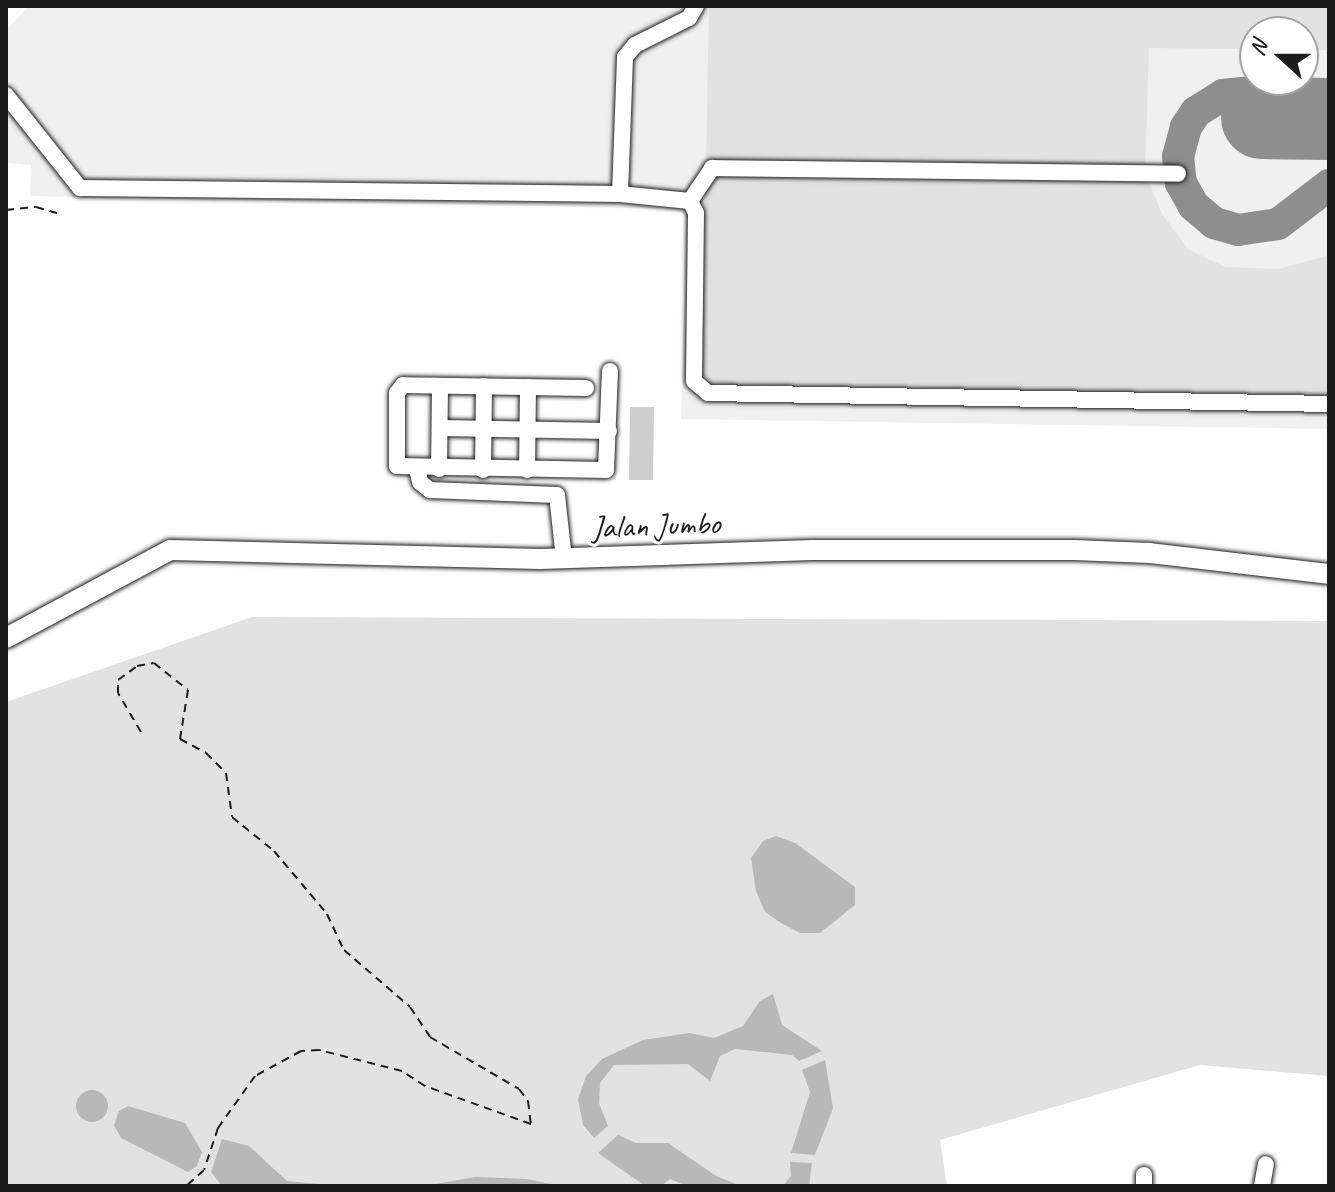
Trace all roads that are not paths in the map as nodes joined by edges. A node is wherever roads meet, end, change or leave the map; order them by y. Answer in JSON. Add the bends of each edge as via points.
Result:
{"nodes":[{"id":1,"x":696,"y":6,"type":"edge"},
{"id":2,"x":6,"y":95,"type":"edge"},
{"id":3,"x":1178,"y":174,"type":"dead end"},
{"id":4,"x":620,"y":194,"type":"junction"},
{"id":5,"x":690,"y":201,"type":"junction"},
{"id":6,"x":610,"y":371,"type":"dead end"},
{"id":7,"x":440,"y":386,"type":"junction"},
{"id":8,"x":484,"y":386,"type":"junction"},
{"id":9,"x":528,"y":387,"type":"junction"},
{"id":10,"x":586,"y":388,"type":"dead end"},
{"id":11,"x":1329,"y":404,"type":"edge"},
{"id":12,"x":440,"y":428,"type":"junction"},
{"id":13,"x":484,"y":428,"type":"junction"},
{"id":14,"x":528,"y":429,"type":"junction"},
{"id":15,"x":609,"y":431,"type":"junction"},
{"id":16,"x":417,"y":469,"type":"junction"},
{"id":17,"x":439,"y":469,"type":"junction"},
{"id":18,"x":483,"y":470,"type":"junction"},
{"id":19,"x":527,"y":470,"type":"junction"},
{"id":20,"x":564,"y":559,"type":"junction"},
{"id":21,"x":1329,"y":574,"type":"edge"},
{"id":22,"x":6,"y":638,"type":"edge"},
{"id":23,"x":1266,"y":1164,"type":"dead end"},
{"id":24,"x":1262,"y":1186,"type":"edge"}],
"edges":[{"from":1,"to":4,"type":"street","via":[[689,18],[635,45],[625,57]]},
{"from":2,"to":4,"type":"street","via":[[80,188]]},
{"from":3,"to":5,"type":"street","via":[[712,168]]},
{"from":4,"to":5,"type":"street"},
{"from":5,"to":11,"type":"street","via":[[696,213],[694,381],[708,393]]},
{"from":6,"to":15,"type":"street"},
{"from":7,"to":8,"type":"street"},
{"from":7,"to":12,"type":"street"},
{"from":7,"to":16,"type":"street","via":[[398,389],[396,464]]},
{"from":8,"to":9,"type":"street"},
{"from":8,"to":13,"type":"street"},
{"from":9,"to":10,"type":"street"},
{"from":9,"to":14,"type":"street"},
{"from":12,"to":13,"type":"street"},
{"from":12,"to":17,"type":"street"},
{"from":13,"to":14,"type":"street"},
{"from":13,"to":18,"type":"street"},
{"from":14,"to":15,"type":"street"},
{"from":14,"to":19,"type":"street"},
{"from":15,"to":19,"type":"street","via":[[606,470]]},
{"from":16,"to":17,"type":"street"},
{"from":16,"to":20,"type":"street","via":[[420,482],[430,490],[557,495]]},
{"from":17,"to":18,"type":"street"},
{"from":18,"to":19,"type":"street"},
{"from":20,"to":21,"type":"main road","name":"Jalan Jumbo","via":[[813,550],[1074,550]]},
{"from":20,"to":22,"type":"main road","name":"Jalan Jumbo","via":[[170,550]]},
{"from":23,"to":24,"type":"street"}]}
